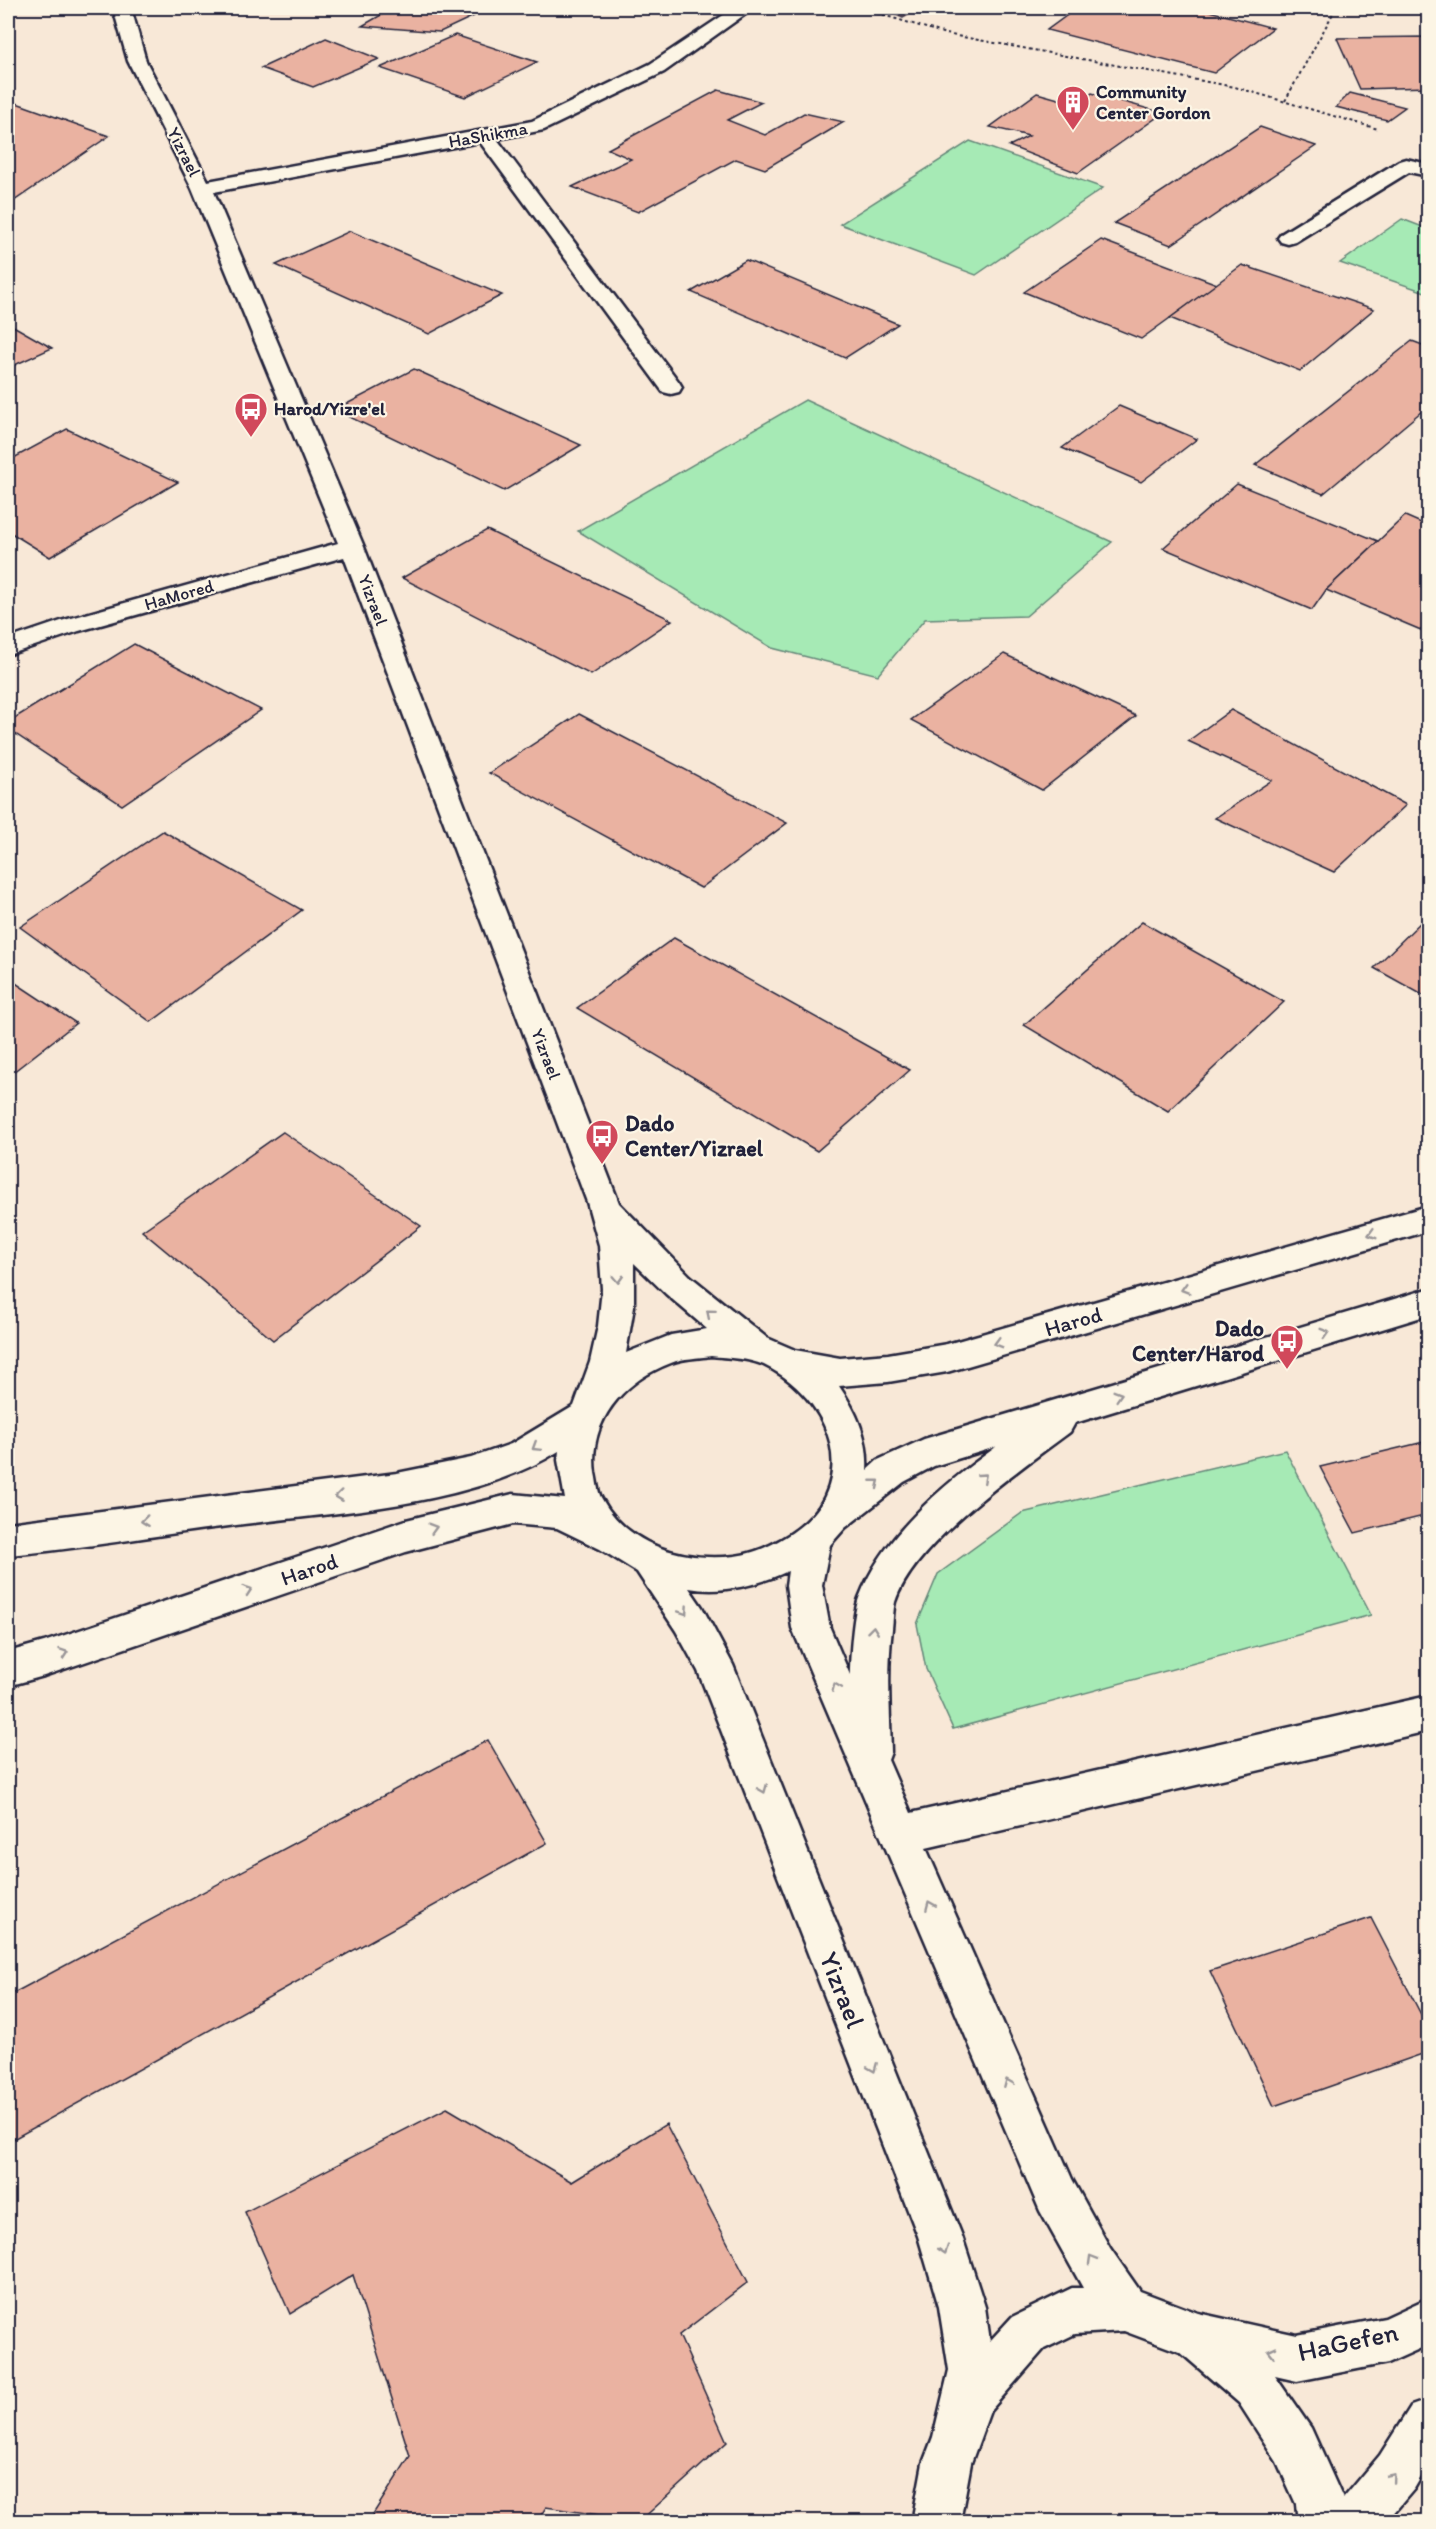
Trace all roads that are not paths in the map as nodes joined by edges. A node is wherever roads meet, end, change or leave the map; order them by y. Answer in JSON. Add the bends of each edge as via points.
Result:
{"nodes":[{"id":1,"x":122,"y":8,"type":"edge"},
{"id":2,"x":745,"y":8,"type":"edge"},
{"id":3,"x":485,"y":136,"type":"junction"},
{"id":4,"x":1428,"y":170,"type":"edge"},
{"id":5,"x":202,"y":188,"type":"junction"},
{"id":6,"x":1288,"y":238,"type":"dead end"},
{"id":7,"x":671,"y":387,"type":"dead end"},
{"id":8,"x":352,"y":547,"type":"junction"},
{"id":9,"x":8,"y":647,"type":"edge"},
{"id":10,"x":603,"y":1202,"type":"junction"},
{"id":11,"x":1428,"y":1218,"type":"edge"},
{"id":12,"x":1428,"y":1302,"type":"edge"},
{"id":13,"x":770,"y":1355,"type":"junction"},
{"id":14,"x":1081,"y":1406,"type":"junction"},
{"id":15,"x":591,"y":1407,"type":"junction"},
{"id":16,"x":822,"y":1527,"type":"junction"},
{"id":17,"x":8,"y":1539,"type":"edge"},
{"id":18,"x":612,"y":1539,"type":"junction"},
{"id":19,"x":651,"y":1563,"type":"junction"},
{"id":20,"x":8,"y":1669,"type":"edge"},
{"id":21,"x":1428,"y":1713,"type":"edge"},
{"id":22,"x":873,"y":1772,"type":"junction"},
{"id":23,"x":900,"y":1835,"type":"junction"},
{"id":24,"x":1124,"y":2308,"type":"junction"},
{"id":25,"x":1428,"y":2321,"type":"edge"},
{"id":26,"x":1195,"y":2335,"type":"junction"},
{"id":27,"x":1428,"y":2423,"type":"edge"},
{"id":28,"x":956,"y":2435,"type":"junction"},
{"id":29,"x":936,"y":2522,"type":"edge"},
{"id":30,"x":1322,"y":2522,"type":"edge"},
{"id":31,"x":1354,"y":2522,"type":"edge"}],
"edges":[{"from":1,"to":5,"type":"street","name":"Yizrael","via":[[137,61]]},
{"from":2,"to":3,"type":"street","name":"HaShikma","via":[[657,68],[537,126]]},
{"from":3,"to":5,"type":"street","name":"HaShikma"},
{"from":3,"to":7,"type":"street"},
{"from":4,"to":6,"type":"street","via":[[1406,165]]},
{"from":5,"to":8,"type":"street","name":"Yizrael"},
{"from":8,"to":9,"type":"street","name":"HaMored"},
{"from":8,"to":10,"type":"street","name":"Yizrael"},
{"from":13,"to":10,"type":"street","name":"Yizrael","one_way":true,"via":[[717,1318],[664,1272],[631,1240]]},
{"from":10,"to":15,"type":"street","name":"Yizrael","one_way":true,"via":[[616,1251],[619,1305],[610,1358]]},
{"from":11,"to":13,"type":"street","name":"Harod","one_way":true,"via":[[947,1358],[840,1372]]},
{"from":14,"to":12,"type":"street","one_way":true},
{"from":13,"to":15,"type":"street","name":"Harod","via":[[711,1342],[667,1349],[626,1368]]},
{"from":13,"to":16,"type":"street","name":"Yizrael","via":[[798,1367],[829,1396],[849,1440],[848,1480]]},
{"from":16,"to":14,"type":"street","one_way":true,"via":[[891,1471],[924,1454]]},
{"from":22,"to":14,"type":"street","one_way":true,"via":[[869,1664],[877,1600],[902,1554],[994,1468]]},
{"from":15,"to":17,"type":"street","one_way":true,"via":[[523,1455],[471,1473],[397,1488]]},
{"from":15,"to":18,"type":"street","name":"Yizrael","via":[[578,1435],[574,1464],[585,1504]]},
{"from":16,"to":19,"type":"street","via":[[798,1550],[755,1569],[699,1574]]},
{"from":22,"to":16,"type":"street","one_way":true,"via":[[811,1628],[804,1585]]},
{"from":18,"to":19,"type":"street","name":"Harod"},
{"from":20,"to":18,"type":"street","name":"Harod","one_way":true,"via":[[406,1536],[513,1509],[561,1512]]},
{"from":19,"to":28,"type":"street","name":"Yizrael","one_way":true,"via":[[689,1618],[714,1665],[940,2236],[962,2307],[972,2370]]},
{"from":21,"to":23,"type":"street"},
{"from":22,"to":23,"type":"street"},
{"from":24,"to":23,"type":"street","one_way":true,"via":[[1094,2264],[1056,2195]]},
{"from":24,"to":26,"type":"street"},
{"from":24,"to":28,"type":"street","via":[[1072,2311],[1028,2333],[972,2396]]},
{"from":25,"to":26,"type":"street","name":"HaGefen","one_way":true,"via":[[1388,2340],[1297,2358]]},
{"from":26,"to":30,"type":"street","via":[[1255,2387],[1294,2445],[1320,2502]]},
{"from":31,"to":27,"type":"street","one_way":true,"via":[[1397,2472]]},
{"from":28,"to":29,"type":"street"}]}
